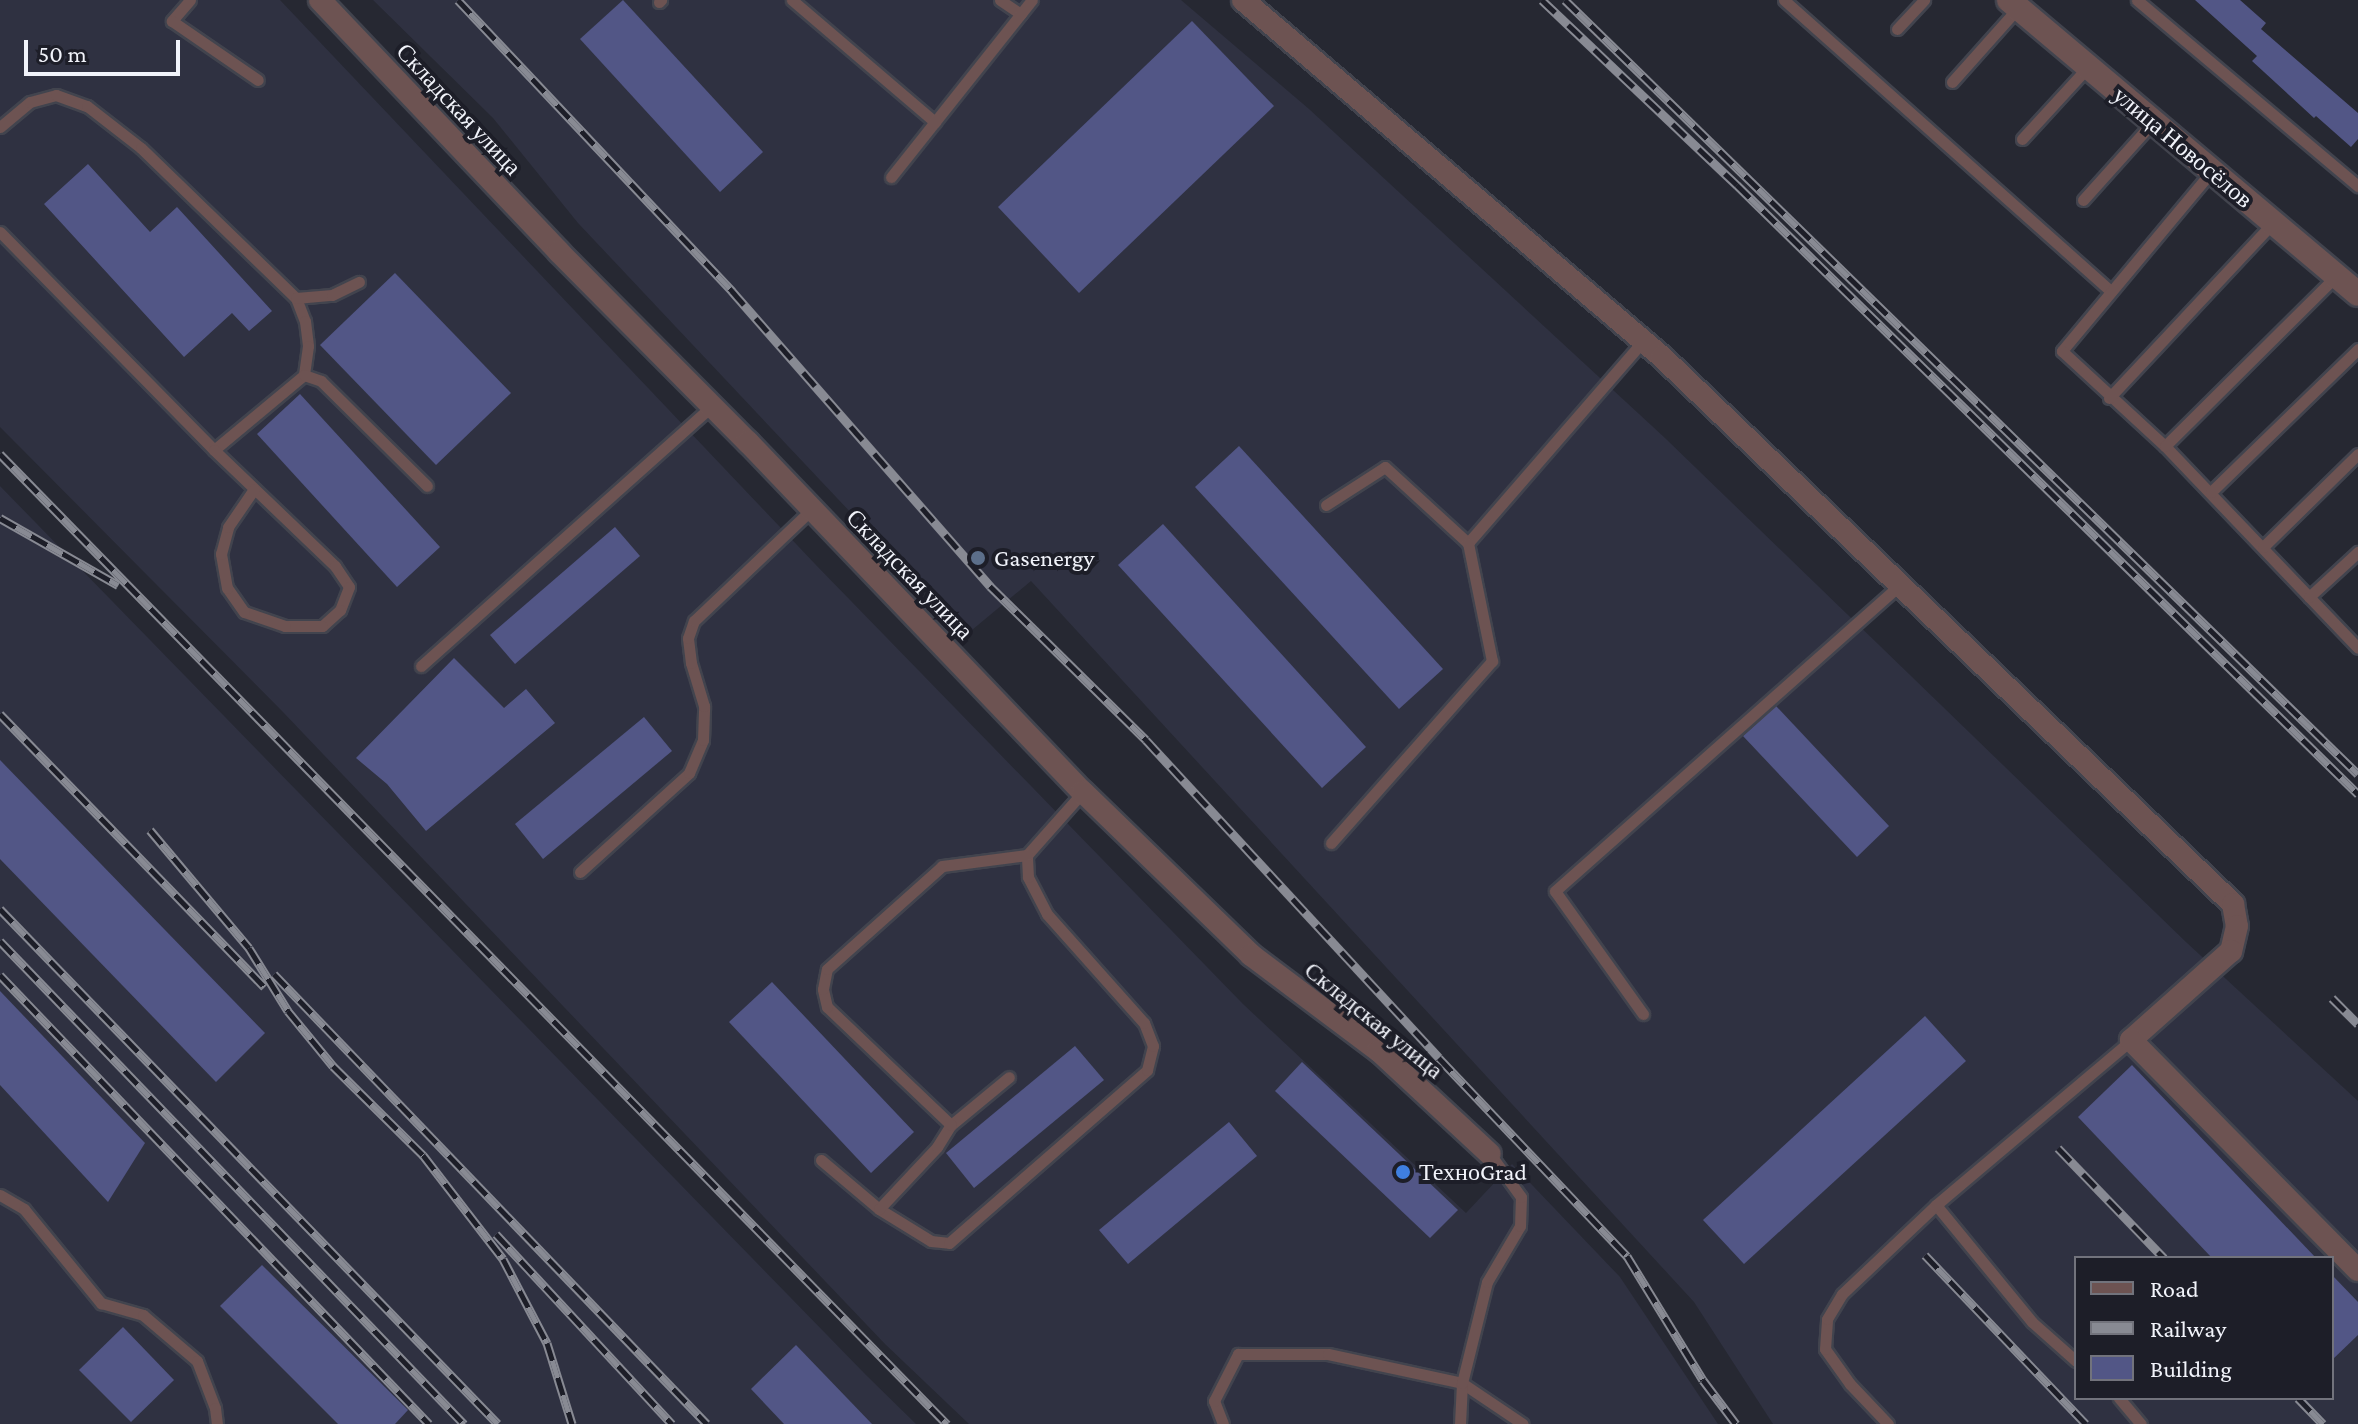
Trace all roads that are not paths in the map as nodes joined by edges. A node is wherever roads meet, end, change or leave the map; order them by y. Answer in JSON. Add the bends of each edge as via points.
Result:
{"nodes":[{"id":1,"x":190,"y":0,"type":"edge"},
{"id":2,"x":320,"y":0,"type":"edge"},
{"id":3,"x":792,"y":0,"type":"edge"},
{"id":4,"x":1000,"y":0,"type":"edge"},
{"id":5,"x":1032,"y":0,"type":"edge"},
{"id":6,"x":1243,"y":0,"type":"edge"},
{"id":7,"x":1784,"y":0,"type":"edge"},
{"id":8,"x":1924,"y":0,"type":"edge"},
{"id":9,"x":2137,"y":0,"type":"edge"},
{"id":10,"x":2014,"y":4,"type":"edge"},
{"id":11,"x":1021,"y":14,"type":"junction"},
{"id":12,"x":1897,"y":29,"type":"dead end"},
{"id":13,"x":2088,"y":67,"type":"junction"},
{"id":14,"x":258,"y":80,"type":"dead end"},
{"id":15,"x":1952,"y":82,"type":"dead end"},
{"id":16,"x":935,"y":122,"type":"junction"},
{"id":17,"x":2153,"y":122,"type":"junction"},
{"id":18,"x":0,"y":127,"type":"edge"},
{"id":19,"x":2022,"y":139,"type":"dead end"},
{"id":20,"x":2211,"y":172,"type":"junction"},
{"id":21,"x":891,"y":177,"type":"dead end"},
{"id":22,"x":2358,"y":186,"type":"edge"},
{"id":23,"x":2083,"y":200,"type":"dead end"},
{"id":24,"x":2273,"y":223,"type":"junction"},
{"id":25,"x":0,"y":232,"type":"edge"},
{"id":26,"x":2336,"y":276,"type":"junction"},
{"id":27,"x":359,"y":282,"type":"dead end"},
{"id":28,"x":2111,"y":291,"type":"junction"},
{"id":29,"x":2358,"y":294,"type":"edge"},
{"id":30,"x":296,"y":298,"type":"junction"},
{"id":31,"x":1643,"y":341,"type":"junction"},
{"id":32,"x":2358,"y":349,"type":"edge"},
{"id":33,"x":304,"y":375,"type":"junction"},
{"id":34,"x":2109,"y":398,"type":"junction"},
{"id":35,"x":713,"y":405,"type":"junction"},
{"id":36,"x":2165,"y":446,"type":"junction"},
{"id":37,"x":214,"y":450,"type":"junction"},
{"id":38,"x":2358,"y":454,"type":"edge"},
{"id":39,"x":427,"y":486,"type":"dead end"},
{"id":40,"x":254,"y":489,"type":"junction"},
{"id":41,"x":2211,"y":492,"type":"junction"},
{"id":42,"x":1326,"y":505,"type":"dead end"},
{"id":43,"x":812,"y":509,"type":"junction"},
{"id":44,"x":1468,"y":543,"type":"junction"},
{"id":45,"x":2263,"y":547,"type":"junction"},
{"id":46,"x":2358,"y":552,"type":"edge"},
{"id":47,"x":1900,"y":585,"type":"junction"},
{"id":48,"x":2309,"y":597,"type":"junction"},
{"id":49,"x":2356,"y":644,"type":"edge"},
{"id":50,"x":421,"y":666,"type":"dead end"},
{"id":51,"x":1083,"y":792,"type":"junction"},
{"id":52,"x":1331,"y":843,"type":"dead end"},
{"id":53,"x":1027,"y":855,"type":"junction"},
{"id":54,"x":580,"y":872,"type":"dead end"},
{"id":55,"x":1643,"y":1014,"type":"dead end"},
{"id":56,"x":2131,"y":1040,"type":"junction"},
{"id":57,"x":1009,"y":1077,"type":"dead end"},
{"id":58,"x":951,"y":1125,"type":"junction"},
{"id":59,"x":1490,"y":1154,"type":"joint"},
{"id":60,"x":821,"y":1160,"type":"dead end"},
{"id":61,"x":0,"y":1195,"type":"edge"},
{"id":62,"x":1936,"y":1205,"type":"junction"},
{"id":63,"x":879,"y":1209,"type":"junction"},
{"id":64,"x":2358,"y":1270,"type":"edge"},
{"id":65,"x":2074,"y":1359,"type":"edge"},
{"id":66,"x":1462,"y":1383,"type":"junction"},
{"id":67,"x":2121,"y":1400,"type":"edge"},
{"id":68,"x":217,"y":1424,"type":"edge"},
{"id":69,"x":1223,"y":1424,"type":"edge"},
{"id":70,"x":1460,"y":1424,"type":"edge"},
{"id":71,"x":1523,"y":1424,"type":"edge"},
{"id":72,"x":1888,"y":1424,"type":"edge"},
{"id":73,"x":2141,"y":1424,"type":"edge"}],
"edges":[{"from":1,"to":14,"type":"lane","via":[[172,21]]},
{"from":2,"to":35,"type":"street","name":"Складская улица"},
{"from":3,"to":16,"type":"lane"},
{"from":4,"to":11,"type":"lane"},
{"from":5,"to":11,"type":"lane"},
{"from":6,"to":31,"type":"street"},
{"from":7,"to":28,"type":"lane"},
{"from":8,"to":12,"type":"lane"},
{"from":9,"to":22,"type":"lane"},
{"from":10,"to":13,"type":"street","name":"улица Новосёлов"},
{"from":10,"to":15,"type":"lane"},
{"from":11,"to":16,"type":"lane"},
{"from":13,"to":17,"type":"street","name":"улица Новосёлов"},
{"from":13,"to":19,"type":"lane"},
{"from":16,"to":21,"type":"lane"},
{"from":17,"to":20,"type":"street","name":"улица Новосёлов"},
{"from":17,"to":23,"type":"lane"},
{"from":18,"to":30,"type":"lane","via":[[30,102],[56,95],[87,106],[141,148]]},
{"from":20,"to":24,"type":"street","name":"улица Новосёлов"},
{"from":20,"to":28,"type":"lane"},
{"from":24,"to":26,"type":"street","name":"улица Новосёлов"},
{"from":24,"to":34,"type":"lane"},
{"from":25,"to":37,"type":"lane"},
{"from":26,"to":29,"type":"street","name":"улица Новосёлов"},
{"from":26,"to":36,"type":"lane"},
{"from":27,"to":30,"type":"lane","via":[[332,295]]},
{"from":28,"to":34,"type":"lane","via":[[2062,351]]},
{"from":30,"to":33,"type":"lane","via":[[308,346]]},
{"from":31,"to":44,"type":"lane"},
{"from":31,"to":47,"type":"street"},
{"from":32,"to":41,"type":"lane"},
{"from":33,"to":37,"type":"lane"},
{"from":33,"to":39,"type":"lane","via":[[321,381]]},
{"from":34,"to":36,"type":"lane"},
{"from":35,"to":43,"type":"street","name":"Складская улица"},
{"from":35,"to":50,"type":"lane"},
{"from":36,"to":41,"type":"lane"},
{"from":37,"to":40,"type":"lane"},
{"from":38,"to":45,"type":"lane"},
{"from":40,"to":40,"type":"lane","via":[[335,566],[349,587],[340,610],[322,626],[285,626],[244,612],[227,588],[221,554],[228,527]]},
{"from":41,"to":45,"type":"lane"},
{"from":42,"to":44,"type":"lane","via":[[1385,467]]},
{"from":43,"to":51,"type":"street","name":"Складская улица"},
{"from":43,"to":54,"type":"lane","via":[[694,621],[688,638],[704,706],[703,740],[689,773]]},
{"from":44,"to":52,"type":"lane","via":[[1492,661]]},
{"from":45,"to":48,"type":"lane"},
{"from":46,"to":48,"type":"lane"},
{"from":47,"to":55,"type":"lane","via":[[1555,891]]},
{"from":47,"to":56,"type":"street","via":[[2233,904],[2237,926],[2231,951]]},
{"from":48,"to":49,"type":"lane"},
{"from":51,"to":53,"type":"lane"},
{"from":51,"to":59,"type":"street","name":"Складская улица","via":[[1251,955],[1379,1051]]},
{"from":53,"to":58,"type":"lane","via":[[942,866],[827,969],[827,1007]]},
{"from":53,"to":63,"type":"lane","via":[[1028,877],[1047,914],[1144,1023],[1153,1046],[1147,1070],[949,1243],[931,1241]]},
{"from":56,"to":62,"type":"lane"},
{"from":56,"to":64,"type":"street"},
{"from":57,"to":58,"type":"lane"},
{"from":58,"to":63,"type":"lane"},
{"from":59,"to":66,"type":"lane","via":[[1521,1197],[1520,1226],[1487,1282]]},
{"from":60,"to":63,"type":"lane"},
{"from":61,"to":68,"type":"lane","via":[[24,1209],[101,1303],[143,1315],[197,1361]]},
{"from":62,"to":65,"type":"lane","via":[[2032,1322]]},
{"from":62,"to":72,"type":"lane","via":[[1842,1294],[1827,1319],[1825,1349]]},
{"from":66,"to":69,"type":"lane","via":[[1328,1354],[1238,1354],[1214,1401]]},
{"from":66,"to":70,"type":"lane"},
{"from":66,"to":71,"type":"lane"},
{"from":67,"to":73,"type":"lane"}]}
